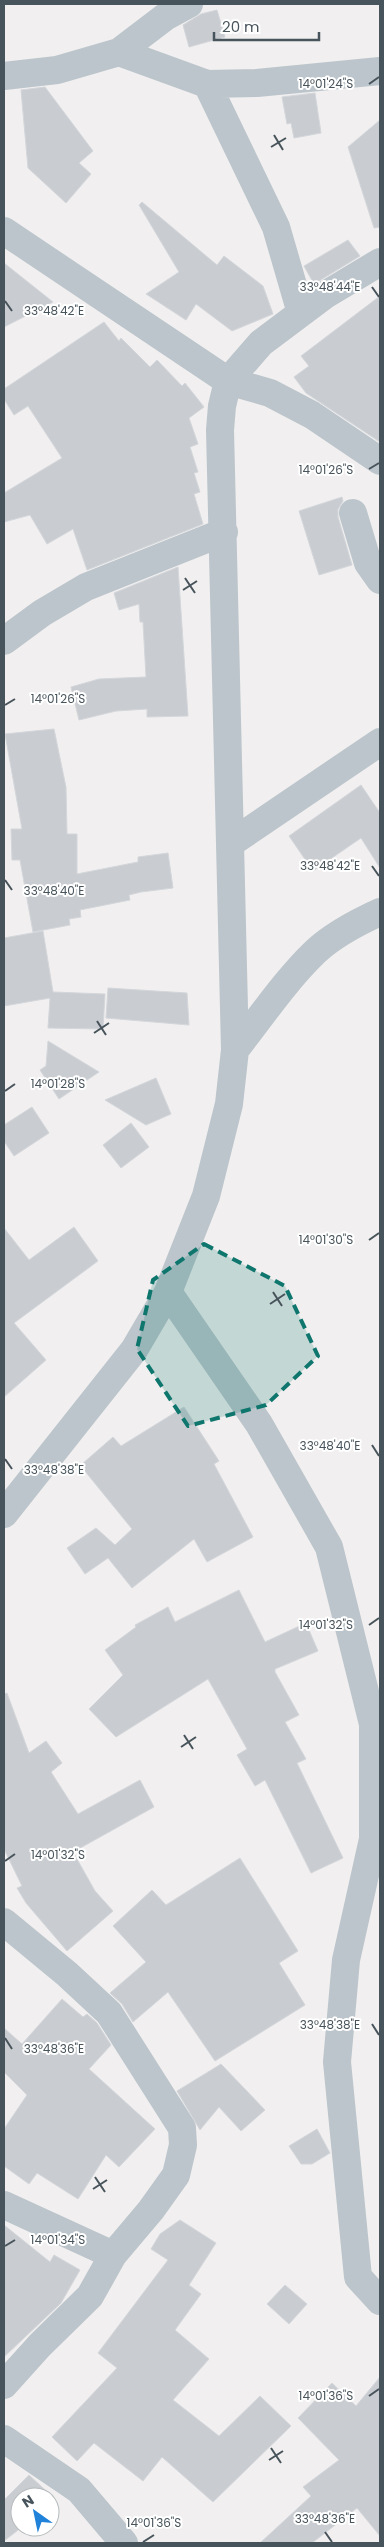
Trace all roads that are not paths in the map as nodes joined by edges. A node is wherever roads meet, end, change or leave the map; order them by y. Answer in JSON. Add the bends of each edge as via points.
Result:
{"nodes":[{"id":1,"x":189,"y":4,"type":"edge"},
{"id":2,"x":120,"y":52,"type":"junction"},
{"id":3,"x":380,"y":71,"type":"edge"},
{"id":4,"x":4,"y":76,"type":"edge"},
{"id":5,"x":207,"y":84,"type":"junction"},
{"id":6,"x":4,"y":231,"type":"edge"},
{"id":7,"x":380,"y":262,"type":"edge"},
{"id":8,"x":301,"y":313,"type":"junction"},
{"id":9,"x":228,"y":381,"type":"junction"},
{"id":10,"x":380,"y":461,"type":"edge"},
{"id":11,"x":353,"y":513,"type":"dead end"},
{"id":12,"x":224,"y":532,"type":"junction"},
{"id":13,"x":380,"y":580,"type":"edge"},
{"id":14,"x":4,"y":642,"type":"edge"},
{"id":15,"x":380,"y":742,"type":"edge"},
{"id":16,"x":231,"y":843,"type":"junction"},
{"id":17,"x":380,"y":912,"type":"edge"},
{"id":18,"x":236,"y":1050,"type":"junction"},
{"id":19,"x":168,"y":1292,"type":"junction"},
{"id":20,"x":4,"y":1514,"type":"edge"},
{"id":21,"x":376,"y":1839,"type":"edge"},
{"id":22,"x":4,"y":1922,"type":"edge"},
{"id":23,"x":4,"y":2205,"type":"edge"},
{"id":24,"x":113,"y":2255,"type":"junction"},
{"id":25,"x":380,"y":2301,"type":"edge"},
{"id":26,"x":4,"y":2385,"type":"edge"},
{"id":27,"x":4,"y":2439,"type":"edge"},
{"id":28,"x":124,"y":2543,"type":"edge"}],
"edges":[{"from":1,"to":2,"type":"street","via":[[165,17]]},
{"from":2,"to":4,"type":"street","via":[[57,70]]},
{"from":2,"to":5,"type":"street"},
{"from":3,"to":5,"type":"street","via":[[257,84]]},
{"from":5,"to":8,"type":"street","via":[[276,227]]},
{"from":6,"to":9,"type":"street"},
{"from":7,"to":8,"type":"street"},
{"from":8,"to":9,"type":"street","via":[[262,343]]},
{"from":9,"to":10,"type":"street","via":[[270,393],[312,415]]},
{"from":9,"to":12,"type":"street","via":[[220,430]]},
{"from":11,"to":13,"type":"street","via":[[368,563]]},
{"from":12,"to":14,"type":"street","via":[[86,587],[42,613]]},
{"from":12,"to":16,"type":"street"},
{"from":15,"to":16,"type":"street"},
{"from":16,"to":18,"type":"street"},
{"from":17,"to":18,"type":"street","via":[[356,923],[316,951],[289,980]]},
{"from":18,"to":19,"type":"street","via":[[229,1104],[206,1196]]},
{"from":19,"to":20,"type":"street","via":[[134,1350]]},
{"from":19,"to":21,"type":"street","via":[[259,1424],[329,1547],[373,1724]]},
{"from":21,"to":25,"type":"street","via":[[346,1960],[337,2062],[358,2277]]},
{"from":22,"to":24,"type":"street","via":[[109,2012],[182,2128],[183,2145],[176,2175]]},
{"from":23,"to":24,"type":"street"},
{"from":24,"to":26,"type":"street","via":[[90,2296]]},
{"from":27,"to":28,"type":"street","via":[[79,2490]]}]}
